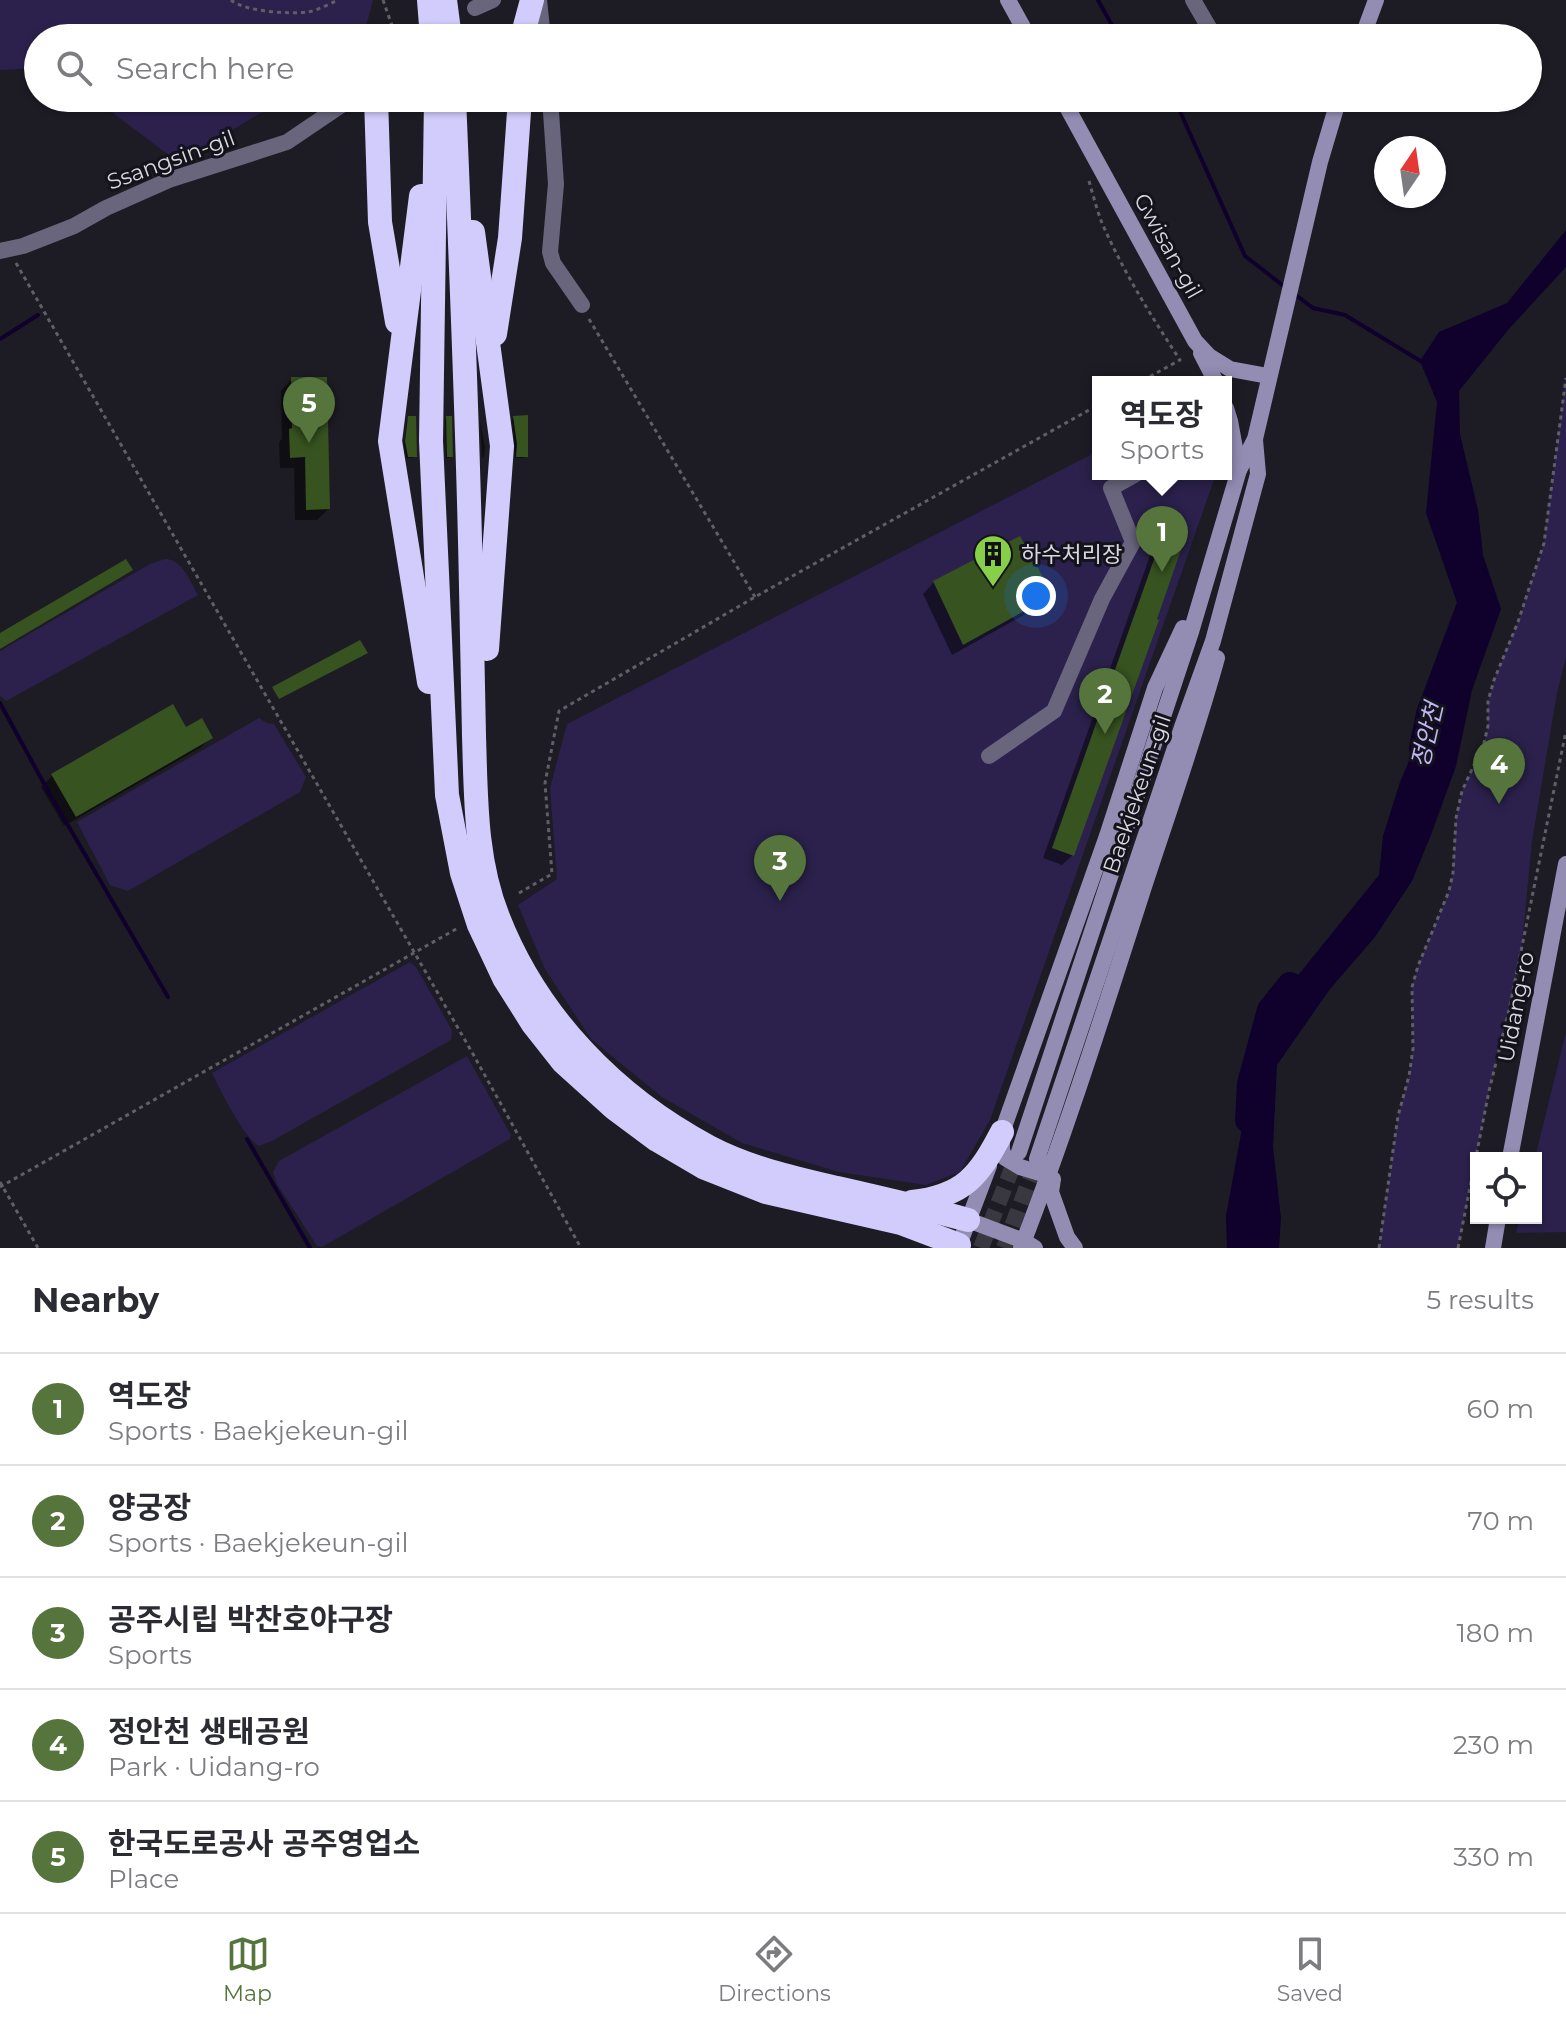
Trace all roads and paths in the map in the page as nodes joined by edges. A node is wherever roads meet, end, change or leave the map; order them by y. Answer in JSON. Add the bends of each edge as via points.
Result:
{"nodes":[{"id":1,"x":231,"y":0,"type":"edge"},
{"id":2,"x":338,"y":0,"type":"edge"},
{"id":3,"x":383,"y":0,"type":"edge"},
{"id":4,"x":429,"y":0,"type":"edge"},
{"id":5,"x":445,"y":0,"type":"edge"},
{"id":6,"x":493,"y":0,"type":"edge"},
{"id":7,"x":532,"y":0,"type":"edge"},
{"id":8,"x":539,"y":0,"type":"edge"},
{"id":9,"x":1008,"y":0,"type":"edge"},
{"id":10,"x":1193,"y":0,"type":"edge"},
{"id":11,"x":1376,"y":0,"type":"edge"},
{"id":12,"x":475,"y":8,"type":"dead end"},
{"id":13,"x":392,"y":24,"type":"edge"},
{"id":14,"x":431,"y":24,"type":"edge"},
{"id":15,"x":448,"y":24,"type":"edge"},
{"id":16,"x":526,"y":24,"type":"edge"},
{"id":17,"x":542,"y":24,"type":"edge"},
{"id":18,"x":1021,"y":24,"type":"edge"},
{"id":19,"x":1207,"y":24,"type":"edge"},
{"id":20,"x":1367,"y":24,"type":"edge"},
{"id":21,"x":331,"y":112,"type":"edge"},
{"id":22,"x":376,"y":112,"type":"edge"},
{"id":23,"x":433,"y":112,"type":"edge"},
{"id":24,"x":435,"y":112,"type":"edge"},
{"id":25,"x":456,"y":112,"type":"edge"},
{"id":26,"x":457,"y":112,"type":"edge"},
{"id":27,"x":519,"y":112,"type":"edge"},
{"id":28,"x":551,"y":112,"type":"edge"},
{"id":29,"x":1070,"y":112,"type":"edge"},
{"id":30,"x":1333,"y":112,"type":"edge"},
{"id":31,"x":1087,"y":175,"type":"dead end"},
{"id":32,"x":4,"y":250,"type":"edge"},
{"id":33,"x":582,"y":305,"type":"joint"},
{"id":34,"x":1195,"y":341,"type":"junction"},
{"id":35,"x":402,"y":348,"type":"junction"},
{"id":36,"x":490,"y":360,"type":"junction"},
{"id":37,"x":1151,"y":376,"type":"edge"},
{"id":38,"x":1213,"y":376,"type":"edge"},
{"id":39,"x":1268,"y":376,"type":"junction"},
{"id":40,"x":1566,"y":378,"type":"edge"},
{"id":41,"x":1092,"y":408,"type":"edge"},
{"id":42,"x":1232,"y":439,"type":"edge"},
{"id":43,"x":1255,"y":439,"type":"junction"},
{"id":44,"x":1239,"y":470,"type":"junction"},
{"id":45,"x":1125,"y":480,"type":"edge"},
{"id":46,"x":1204,"y":583,"type":"junction"},
{"id":47,"x":1228,"y":586,"type":"junction"},
{"id":48,"x":755,"y":597,"type":"junction"},
{"id":49,"x":1566,"y":731,"type":"edge"},
{"id":50,"x":989,"y":756,"type":"dead end"},
{"id":51,"x":447,"y":795,"type":"junction"},
{"id":52,"x":476,"y":795,"type":"junction"},
{"id":53,"x":1566,"y":864,"type":"edge"},
{"id":54,"x":519,"y":893,"type":"dead end"},
{"id":55,"x":458,"y":928,"type":"dead end"},
{"id":56,"x":414,"y":953,"type":"junction"},
{"id":57,"x":1002,"y":1132,"type":"junction"},
{"id":58,"x":1019,"y":1152,"type":"tunnel mouth"},
{"id":59,"x":1058,"y":1152,"type":"junction"},
{"id":60,"x":1511,"y":1152,"type":"edge"},
{"id":61,"x":1037,"y":1159,"type":"tunnel mouth"},
{"id":62,"x":1,"y":1185,"type":"edge"},
{"id":63,"x":903,"y":1213,"type":"junction"},
{"id":64,"x":968,"y":1220,"type":"junction"},
{"id":65,"x":1497,"y":1224,"type":"edge"},
{"id":66,"x":1071,"y":1242,"type":"edge"},
{"id":67,"x":1027,"y":1246,"type":"edge"},
{"id":68,"x":960,"y":1247,"type":"edge"},
{"id":69,"x":38,"y":1248,"type":"edge"},
{"id":70,"x":581,"y":1248,"type":"edge"},
{"id":71,"x":923,"y":1248,"type":"edge"},
{"id":72,"x":1379,"y":1248,"type":"edge"},
{"id":73,"x":1458,"y":1248,"type":"edge"},
{"id":74,"x":1493,"y":1248,"type":"edge"}],
"edges":[{"from":1,"to":2,"type":"path","via":[[245,7],[293,12]]},
{"from":3,"to":13,"type":"path"},
{"from":4,"to":14,"type":"highway"},
{"from":5,"to":15,"type":"highway"},
{"from":6,"to":12,"type":"street"},
{"from":7,"to":16,"type":"highway"},
{"from":8,"to":17,"type":"street"},
{"from":9,"to":18,"type":"main road"},
{"from":10,"to":19,"type":"street"},
{"from":11,"to":20,"type":"main road"},
{"from":21,"to":32,"type":"street","name":"Ssangsin-gil","via":[[287,142],[169,180],[74,226]]},
{"from":22,"to":35,"type":"highway","via":[[380,222]]},
{"from":23,"to":35,"type":"highway"},
{"from":24,"to":51,"type":"highway","via":[[431,441]]},
{"from":25,"to":52,"type":"highway"},
{"from":26,"to":36,"type":"highway"},
{"from":27,"to":36,"type":"highway","via":[[510,238]]},
{"from":28,"to":33,"type":"street","via":[[556,184],[550,252]]},
{"from":29,"to":34,"type":"main road","name":"Gwisan-gil"},
{"from":30,"to":39,"type":"main road","name":"Baekjekeun-gil"},
{"from":31,"to":37,"type":"path","via":[[1123,264],[1180,360]]},
{"from":32,"to":56,"type":"path"},
{"from":33,"to":48,"type":"path"},
{"from":34,"to":38,"type":"main road"},
{"from":34,"to":39,"type":"main road","name":"Gwisan-gil","via":[[1230,369]]},
{"from":35,"to":51,"type":"highway","via":[[390,441]]},
{"from":36,"to":52,"type":"highway","via":[[502,446]]},
{"from":39,"to":43,"type":"main road","name":"Baekjekeun-gil"},
{"from":40,"to":72,"type":"path","via":[[1544,543],[1494,680],[1484,743],[1456,818],[1449,891],[1412,987],[1413,1049],[1395,1128]]},
{"from":41,"to":48,"type":"path"},
{"from":42,"to":44,"type":"main road"},
{"from":43,"to":44,"type":"main road","name":"Baekjekeun-gil"},
{"from":43,"to":47,"type":"main road","name":"Baekjekeun-gil","via":[[1258,474]]},
{"from":44,"to":46,"type":"main road","name":"Baekjekeun-gil"},
{"from":45,"to":50,"type":"street","via":[[1111,488],[1133,542],[1054,711]]},
{"from":46,"to":57,"type":"main road","via":[[1155,688]]},
{"from":46,"to":58,"type":"main road","name":"Baekjekeun-gil"},
{"from":47,"to":59,"type":"main road","via":[[1221,644],[1197,730]]},
{"from":47,"to":61,"type":"main road","name":"Baekjekeun-gil"},
{"from":48,"to":54,"type":"path","via":[[559,711],[545,783],[552,874]]},
{"from":49,"to":73,"type":"path"},
{"from":51,"to":63,"type":"highway","via":[[462,873],[479,925],[504,978],[563,1062],[614,1108],[703,1167],[766,1192]]},
{"from":52,"to":63,"type":"highway","via":[[482,866],[498,918],[522,968],[578,1048],[627,1093],[712,1149]]},
{"from":53,"to":60,"type":"main road","name":"Uidang-ro"},
{"from":55,"to":56,"type":"path"},
{"from":56,"to":62,"type":"path"},
{"from":56,"to":70,"type":"path"},
{"from":57,"to":59,"type":"main road","via":[[1005,1158],[1028,1170],[1047,1170]]},
{"from":57,"to":63,"type":"highway","via":[[986,1163],[967,1183]]},
{"from":57,"to":64,"type":"main road"},
{"from":59,"to":66,"type":"main road","via":[[1051,1192]]},
{"from":59,"to":67,"type":"main road"},
{"from":62,"to":69,"type":"path"},
{"from":63,"to":64,"type":"highway"},
{"from":63,"to":68,"type":"highway"},
{"from":63,"to":71,"type":"highway"},
{"from":64,"to":67,"type":"main road"},
{"from":64,"to":68,"type":"main road"},
{"from":65,"to":74,"type":"main road"}]}
